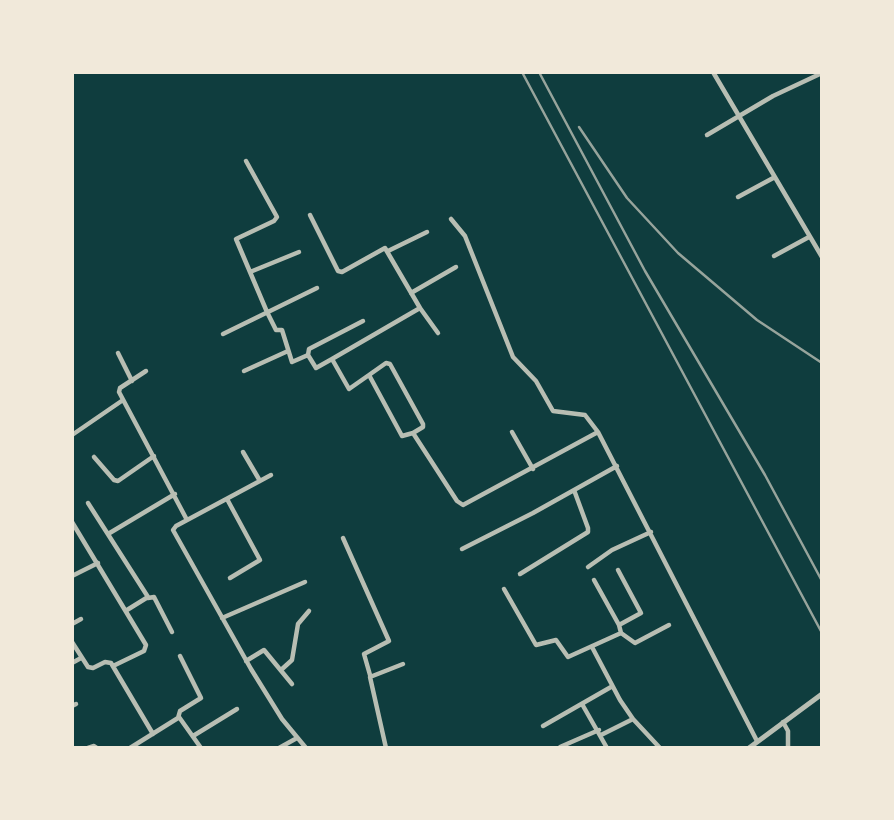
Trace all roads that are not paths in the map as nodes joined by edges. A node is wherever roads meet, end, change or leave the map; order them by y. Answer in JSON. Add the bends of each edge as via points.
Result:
{"nodes":[{"id":1,"x":713,"y":72,"type":"edge"},
{"id":2,"x":822,"y":73,"type":"edge"},
{"id":3,"x":738,"y":116,"type":"junction"},
{"id":4,"x":707,"y":135,"type":"dead end"},
{"id":5,"x":246,"y":161,"type":"dead end"},
{"id":6,"x":775,"y":177,"type":"junction"},
{"id":7,"x":738,"y":197,"type":"dead end"},
{"id":8,"x":310,"y":215,"type":"dead end"},
{"id":9,"x":451,"y":219,"type":"dead end"},
{"id":10,"x":427,"y":232,"type":"dead end"},
{"id":11,"x":809,"y":237,"type":"junction"},
{"id":12,"x":388,"y":251,"type":"junction"},
{"id":13,"x":299,"y":252,"type":"dead end"},
{"id":14,"x":774,"y":257,"type":"dead end"},
{"id":15,"x":822,"y":257,"type":"edge"},
{"id":16,"x":456,"y":267,"type":"dead end"},
{"id":17,"x":250,"y":272,"type":"junction"},
{"id":18,"x":317,"y":288,"type":"dead end"},
{"id":19,"x":411,"y":293,"type":"junction"},
{"id":20,"x":420,"y":307,"type":"junction"},
{"id":21,"x":267,"y":312,"type":"junction"},
{"id":22,"x":363,"y":321,"type":"dead end"},
{"id":23,"x":438,"y":333,"type":"dead end"},
{"id":24,"x":223,"y":334,"type":"dead end"},
{"id":25,"x":288,"y":351,"type":"junction"},
{"id":26,"x":118,"y":353,"type":"dead end"},
{"id":27,"x":308,"y":355,"type":"junction"},
{"id":28,"x":332,"y":359,"type":"junction"},
{"id":29,"x":244,"y":371,"type":"dead end"},
{"id":30,"x":146,"y":372,"type":"dead end"},
{"id":31,"x":369,"y":375,"type":"junction"},
{"id":32,"x":132,"y":381,"type":"junction"},
{"id":33,"x":123,"y":400,"type":"junction"},
{"id":34,"x":512,"y":432,"type":"dead end"},
{"id":35,"x":598,"y":432,"type":"junction"},
{"id":36,"x":414,"y":433,"type":"junction"},
{"id":37,"x":72,"y":435,"type":"edge"},
{"id":38,"x":243,"y":452,"type":"dead end"},
{"id":39,"x":154,"y":456,"type":"junction"},
{"id":40,"x":94,"y":457,"type":"dead end"},
{"id":41,"x":617,"y":466,"type":"junction"},
{"id":42,"x":533,"y":469,"type":"junction"},
{"id":43,"x":271,"y":475,"type":"dead end"},
{"id":44,"x":260,"y":481,"type":"junction"},
{"id":45,"x":574,"y":490,"type":"junction"},
{"id":46,"x":175,"y":494,"type":"junction"},
{"id":47,"x":227,"y":499,"type":"junction"},
{"id":48,"x":88,"y":503,"type":"dead end"},
{"id":49,"x":187,"y":520,"type":"junction"},
{"id":50,"x":72,"y":522,"type":"edge"},
{"id":51,"x":651,"y":532,"type":"junction"},
{"id":52,"x":108,"y":534,"type":"junction"},
{"id":53,"x":343,"y":538,"type":"dead end"},
{"id":54,"x":462,"y":549,"type":"dead end"},
{"id":55,"x":98,"y":563,"type":"junction"},
{"id":56,"x":587,"y":567,"type":"dead end"},
{"id":57,"x":618,"y":570,"type":"dead end"},
{"id":58,"x":520,"y":573,"type":"dead end"},
{"id":59,"x":72,"y":576,"type":"edge"},
{"id":60,"x":230,"y":578,"type":"dead end"},
{"id":61,"x":594,"y":580,"type":"dead end"},
{"id":62,"x":304,"y":582,"type":"dead end"},
{"id":63,"x":504,"y":589,"type":"dead end"},
{"id":64,"x":148,"y":598,"type":"junction"},
{"id":65,"x":127,"y":610,"type":"junction"},
{"id":66,"x":309,"y":611,"type":"dead end"},
{"id":67,"x":222,"y":618,"type":"junction"},
{"id":68,"x":81,"y":619,"type":"dead end"},
{"id":69,"x":72,"y":624,"type":"edge"},
{"id":70,"x":619,"y":625,"type":"junction"},
{"id":71,"x":670,"y":625,"type":"dead end"},
{"id":72,"x":172,"y":632,"type":"dead end"},
{"id":73,"x":621,"y":633,"type":"junction"},
{"id":74,"x":72,"y":642,"type":"edge"},
{"id":75,"x":592,"y":648,"type":"junction"},
{"id":76,"x":180,"y":656,"type":"dead end"},
{"id":77,"x":81,"y":658,"type":"junction"},
{"id":78,"x":246,"y":661,"type":"junction"},
{"id":79,"x":72,"y":663,"type":"edge"},
{"id":80,"x":403,"y":664,"type":"dead end"},
{"id":81,"x":113,"y":666,"type":"junction"},
{"id":82,"x":281,"y":670,"type":"junction"},
{"id":83,"x":370,"y":675,"type":"junction"},
{"id":84,"x":292,"y":684,"type":"dead end"},
{"id":85,"x":611,"y":687,"type":"junction"},
{"id":86,"x":822,"y":695,"type":"edge"},
{"id":87,"x":582,"y":704,"type":"junction"},
{"id":88,"x":237,"y":709,"type":"dead end"},
{"id":89,"x":179,"y":716,"type":"junction"},
{"id":90,"x":633,"y":719,"type":"junction"},
{"id":91,"x":783,"y":722,"type":"junction"},
{"id":92,"x":543,"y":726,"type":"dead end"},
{"id":93,"x":600,"y":732,"type":"junction"},
{"id":94,"x":153,"y":734,"type":"junction"},
{"id":95,"x":192,"y":736,"type":"junction"},
{"id":96,"x":297,"y":738,"type":"junction"},
{"id":97,"x":757,"y":741,"type":"junction"},
{"id":98,"x":560,"y":747,"type":"edge"},
{"id":99,"x":88,"y":748,"type":"edge"},
{"id":100,"x":97,"y":748,"type":"edge"},
{"id":101,"x":130,"y":748,"type":"edge"},
{"id":102,"x":201,"y":748,"type":"edge"},
{"id":103,"x":279,"y":748,"type":"edge"},
{"id":104,"x":306,"y":748,"type":"edge"},
{"id":105,"x":386,"y":748,"type":"edge"},
{"id":106,"x":607,"y":748,"type":"edge"},
{"id":107,"x":660,"y":748,"type":"edge"},
{"id":108,"x":749,"y":748,"type":"edge"},
{"id":109,"x":788,"y":748,"type":"edge"}],
"edges":[{"from":1,"to":3,"type":"street"},
{"from":2,"to":3,"type":"street"},
{"from":3,"to":4,"type":"street"},
{"from":3,"to":6,"type":"street"},
{"from":5,"to":17,"type":"street","via":[[277,217],[236,239]]},
{"from":6,"to":7,"type":"street"},
{"from":6,"to":11,"type":"street"},
{"from":8,"to":12,"type":"street","via":[[338,271],[383,248]]},
{"from":9,"to":35,"type":"street","via":[[465,236],[513,357],[536,381],[553,411],[585,415]]},
{"from":10,"to":12,"type":"street"},
{"from":11,"to":14,"type":"street"},
{"from":11,"to":15,"type":"street"},
{"from":12,"to":19,"type":"street"},
{"from":13,"to":17,"type":"street"},
{"from":16,"to":19,"type":"street"},
{"from":17,"to":21,"type":"street"},
{"from":18,"to":21,"type":"street"},
{"from":19,"to":20,"type":"street"},
{"from":20,"to":23,"type":"street"},
{"from":20,"to":28,"type":"street"},
{"from":21,"to":24,"type":"street"},
{"from":21,"to":25,"type":"street","via":[[276,330],[282,330]]},
{"from":22,"to":27,"type":"street","via":[[309,349]]},
{"from":25,"to":27,"type":"street","via":[[292,362]]},
{"from":25,"to":29,"type":"street"},
{"from":26,"to":32,"type":"street"},
{"from":27,"to":28,"type":"street","via":[[315,368]]},
{"from":28,"to":31,"type":"street","via":[[349,388]]},
{"from":30,"to":32,"type":"street"},
{"from":31,"to":36,"type":"street","via":[[402,436]]},
{"from":31,"to":36,"type":"street","via":[[390,364],[423,424]]},
{"from":32,"to":33,"type":"street","via":[[118,390]]},
{"from":33,"to":37,"type":"street"},
{"from":33,"to":39,"type":"street"},
{"from":34,"to":42,"type":"street"},
{"from":35,"to":41,"type":"street"},
{"from":35,"to":42,"type":"street"},
{"from":36,"to":42,"type":"street","via":[[463,505]]},
{"from":38,"to":44,"type":"street"},
{"from":39,"to":40,"type":"street","via":[[118,481]]},
{"from":39,"to":46,"type":"street"},
{"from":41,"to":45,"type":"street"},
{"from":41,"to":51,"type":"street"},
{"from":43,"to":44,"type":"street"},
{"from":44,"to":47,"type":"street"},
{"from":45,"to":54,"type":"street"},
{"from":45,"to":58,"type":"street","via":[[587,532]]},
{"from":46,"to":49,"type":"street"},
{"from":46,"to":52,"type":"street"},
{"from":47,"to":49,"type":"street"},
{"from":47,"to":60,"type":"street","via":[[260,560]]},
{"from":48,"to":52,"type":"street"},
{"from":49,"to":67,"type":"street","via":[[173,530]]},
{"from":50,"to":55,"type":"street"},
{"from":51,"to":56,"type":"street"},
{"from":51,"to":97,"type":"street"},
{"from":52,"to":64,"type":"street"},
{"from":53,"to":83,"type":"street","via":[[389,642],[364,654]]},
{"from":55,"to":59,"type":"street"},
{"from":55,"to":65,"type":"street"},
{"from":57,"to":70,"type":"street","via":[[641,613]]},
{"from":61,"to":70,"type":"street"},
{"from":62,"to":67,"type":"street"},
{"from":63,"to":75,"type":"street","via":[[536,645],[556,640],[568,657]]},
{"from":64,"to":65,"type":"street"},
{"from":64,"to":72,"type":"street","via":[[154,597]]},
{"from":65,"to":81,"type":"street","via":[[146,647]]},
{"from":66,"to":82,"type":"street","via":[[296,627],[292,660]]},
{"from":67,"to":78,"type":"street"},
{"from":68,"to":69,"type":"street"},
{"from":70,"to":73,"type":"street"},
{"from":71,"to":73,"type":"street","via":[[635,643]]},
{"from":73,"to":75,"type":"street"},
{"from":74,"to":77,"type":"street"},
{"from":75,"to":85,"type":"street"},
{"from":76,"to":89,"type":"street","via":[[202,697],[178,712]]},
{"from":77,"to":79,"type":"street"},
{"from":77,"to":81,"type":"street","via":[[90,668],[105,662]]},
{"from":78,"to":82,"type":"street","via":[[264,650]]},
{"from":78,"to":96,"type":"street"},
{"from":80,"to":83,"type":"street"},
{"from":81,"to":94,"type":"street"},
{"from":82,"to":84,"type":"street"},
{"from":83,"to":105,"type":"street"},
{"from":85,"to":87,"type":"street"},
{"from":85,"to":90,"type":"street"},
{"from":86,"to":91,"type":"street"},
{"from":87,"to":92,"type":"street"},
{"from":87,"to":93,"type":"street"},
{"from":88,"to":95,"type":"street"},
{"from":89,"to":94,"type":"street"},
{"from":89,"to":95,"type":"street"},
{"from":90,"to":93,"type":"street"},
{"from":90,"to":107,"type":"street"},
{"from":91,"to":97,"type":"street"},
{"from":91,"to":109,"type":"street"},
{"from":93,"to":98,"type":"street"},
{"from":93,"to":106,"type":"street"},
{"from":94,"to":101,"type":"street"},
{"from":95,"to":102,"type":"street"},
{"from":96,"to":103,"type":"street"},
{"from":96,"to":104,"type":"street"},
{"from":97,"to":108,"type":"street"},
{"from":99,"to":100,"type":"street"}]}
